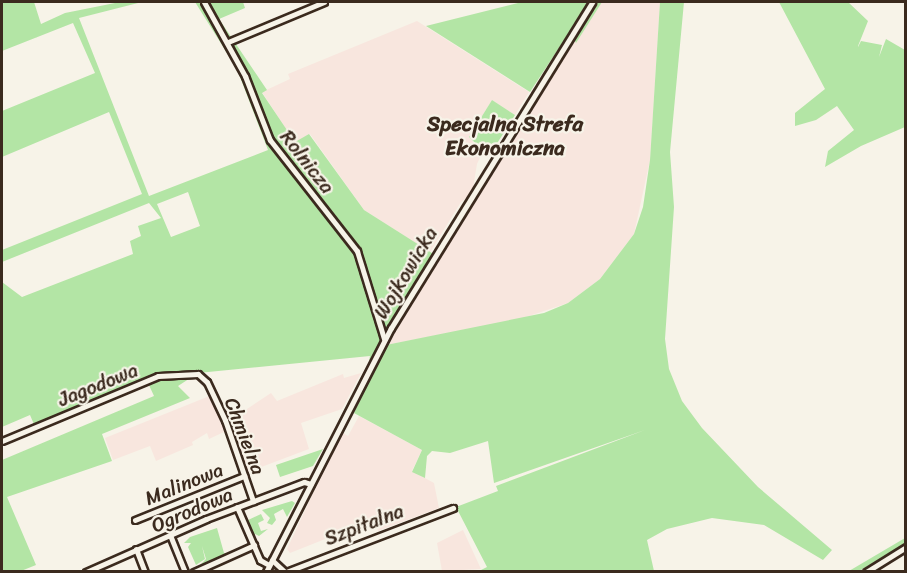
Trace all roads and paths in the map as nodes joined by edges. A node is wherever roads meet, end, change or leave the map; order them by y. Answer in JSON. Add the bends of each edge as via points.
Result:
{"nodes":[{"id":1,"x":204,"y":2,"type":"edge"},
{"id":2,"x":324,"y":2,"type":"edge"},
{"id":3,"x":592,"y":2,"type":"edge"},
{"id":4,"x":228,"y":42,"type":"junction"},
{"id":5,"x":384,"y":339,"type":"junction"},
{"id":6,"x":207,"y":382,"type":"joint"},
{"id":7,"x":2,"y":441,"type":"edge"},
{"id":8,"x":244,"y":476,"type":"junction"},
{"id":9,"x":311,"y":484,"type":"junction"},
{"id":10,"x":253,"y":501,"type":"junction"},
{"id":11,"x":237,"y":507,"type":"junction"},
{"id":12,"x":453,"y":508,"type":"dead end"},
{"id":13,"x":135,"y":520,"type":"dead end"},
{"id":14,"x":170,"y":535,"type":"junction"},
{"id":15,"x":254,"y":545,"type":"junction"},
{"id":16,"x":906,"y":547,"type":"edge"},
{"id":17,"x":136,"y":549,"type":"junction"},
{"id":18,"x":270,"y":562,"type":"junction"},
{"id":19,"x":183,"y":571,"type":"edge"},
{"id":20,"x":86,"y":572,"type":"edge"},
{"id":21,"x":145,"y":572,"type":"edge"},
{"id":22,"x":194,"y":572,"type":"edge"},
{"id":23,"x":266,"y":572,"type":"edge"},
{"id":24,"x":286,"y":572,"type":"edge"},
{"id":25,"x":866,"y":572,"type":"edge"}],
"edges":[{"from":1,"to":4,"type":"street","name":"Rolnicza"},
{"from":2,"to":4,"type":"street"},
{"from":3,"to":5,"type":"street","name":"Wojkowicka"},
{"from":4,"to":5,"type":"street","name":"Rolnicza","via":[[270,140],[357,251]]},
{"from":5,"to":9,"type":"street","name":"Wojkowicka"},
{"from":6,"to":7,"type":"street","name":"Jagodowa","via":[[198,374],[158,376]]},
{"from":6,"to":8,"type":"street","name":"Chmielna"},
{"from":8,"to":10,"type":"street","name":"Chmielna"},
{"from":8,"to":13,"type":"street","name":"Malinowa"},
{"from":9,"to":10,"type":"street","name":"Ogrodowa","via":[[303,482]]},
{"from":9,"to":18,"type":"street","name":"Wojkowicka"},
{"from":10,"to":11,"type":"street","name":"Ogrodowa"},
{"from":11,"to":14,"type":"street","name":"Ogrodowa"},
{"from":11,"to":15,"type":"street","name":"Szpitalna"},
{"from":12,"to":24,"type":"street","name":"Szpitalna"},
{"from":14,"to":17,"type":"street","name":"Ogrodowa"},
{"from":14,"to":19,"type":"street"},
{"from":15,"to":18,"type":"street","name":"Szpitalna","via":[[260,560]]},
{"from":15,"to":22,"type":"street"},
{"from":16,"to":25,"type":"street"},
{"from":17,"to":20,"type":"street","name":"Ogrodowa"},
{"from":17,"to":21,"type":"street"},
{"from":18,"to":23,"type":"street","name":"Wojkowicka"},
{"from":18,"to":24,"type":"street","name":"Szpitalna"}]}
